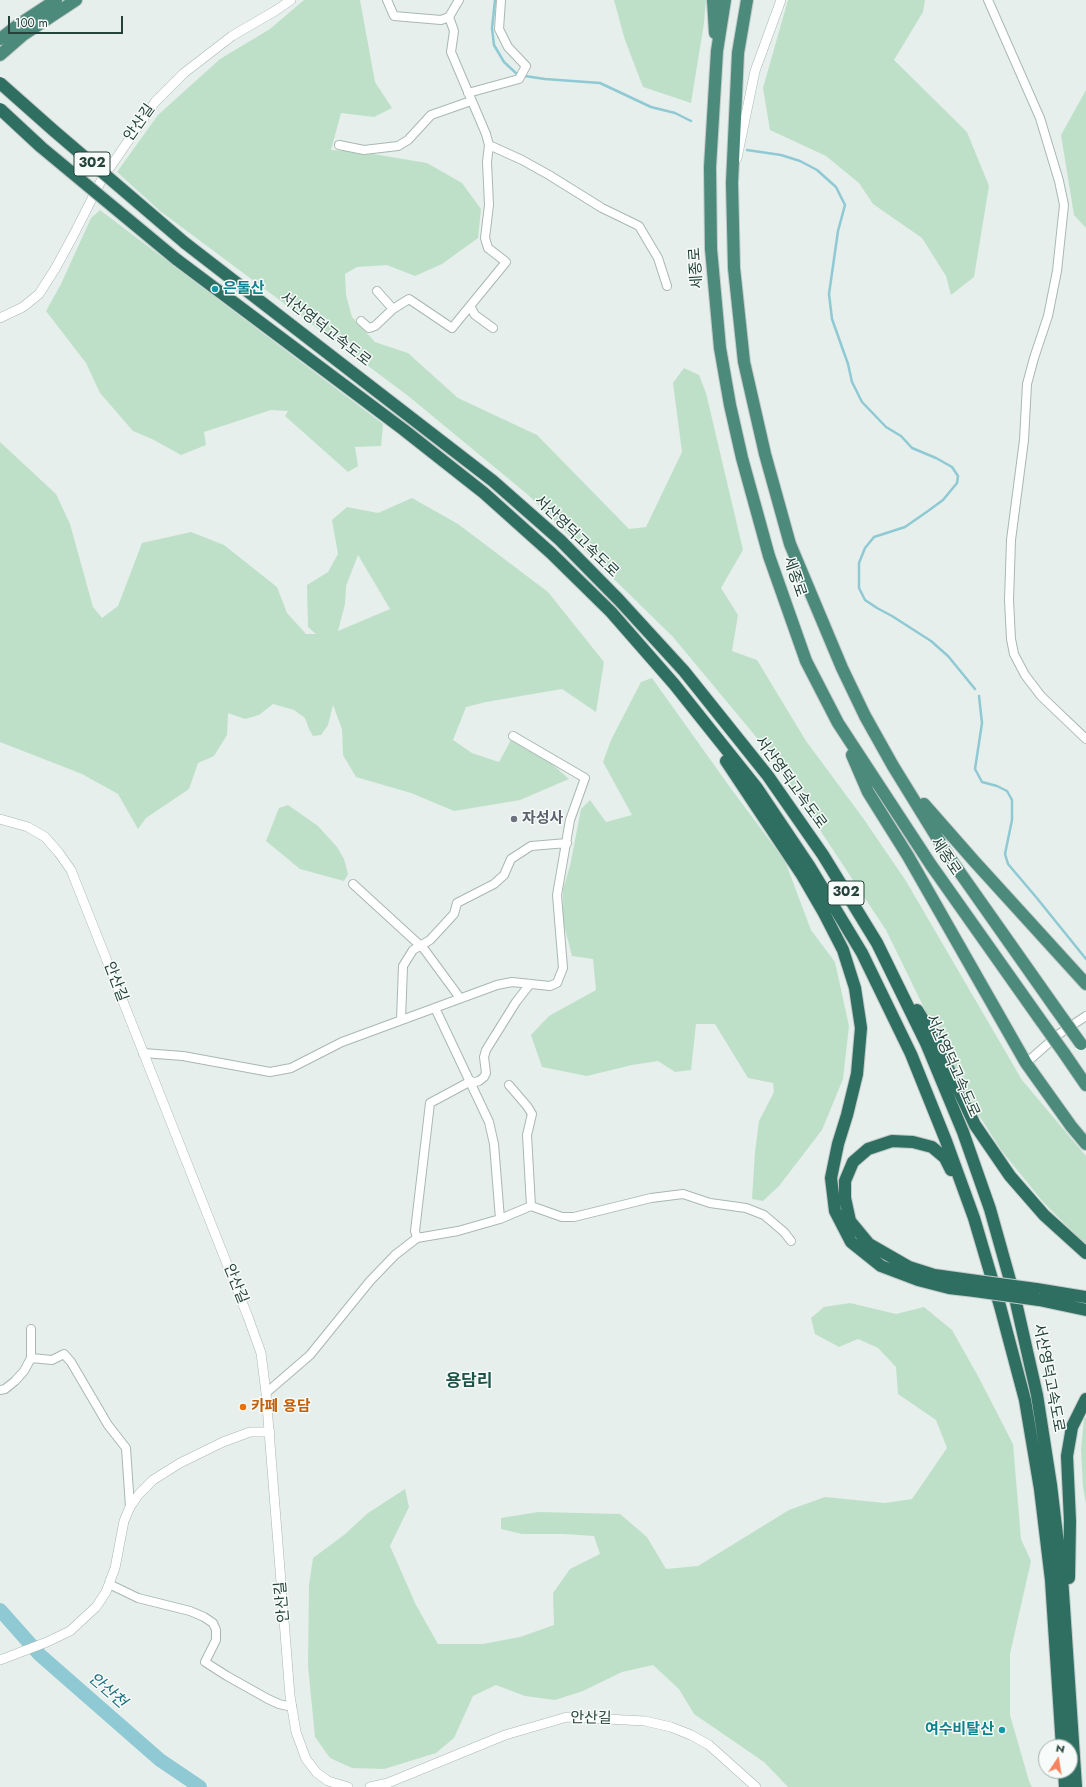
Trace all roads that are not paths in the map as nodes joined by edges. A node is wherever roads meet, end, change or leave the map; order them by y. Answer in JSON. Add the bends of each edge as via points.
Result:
{"nodes":[{"id":1,"x":56,"y":0,"type":"edge"},
{"id":2,"x":76,"y":0,"type":"edge"},
{"id":3,"x":291,"y":0,"type":"edge"},
{"id":4,"x":387,"y":0,"type":"edge"},
{"id":5,"x":459,"y":0,"type":"edge"},
{"id":6,"x":501,"y":0,"type":"edge"},
{"id":7,"x":713,"y":0,"type":"edge"},
{"id":8,"x":725,"y":0,"type":"edge"},
{"id":9,"x":747,"y":0,"type":"edge"},
{"id":10,"x":781,"y":0,"type":"edge"},
{"id":11,"x":988,"y":0,"type":"edge"},
{"id":12,"x":449,"y":17,"type":"junction"},
{"id":13,"x":0,"y":39,"type":"edge"},
{"id":14,"x":717,"y":51,"type":"junction"},
{"id":15,"x":0,"y":54,"type":"edge"},
{"id":16,"x":0,"y":83,"type":"edge"},
{"id":17,"x":468,"y":93,"type":"junction"},
{"id":18,"x":471,"y":101,"type":"junction"},
{"id":19,"x":0,"y":109,"type":"edge"},
{"id":20,"x":339,"y":145,"type":"dead end"},
{"id":21,"x":489,"y":145,"type":"junction"},
{"id":22,"x":732,"y":182,"type":"junction"},
{"id":23,"x":667,"y":286,"type":"dead end"},
{"id":24,"x":377,"y":291,"type":"dead end"},
{"id":25,"x":470,"y":306,"type":"junction"},
{"id":26,"x":393,"y":309,"type":"junction"},
{"id":27,"x":0,"y":318,"type":"edge"},
{"id":28,"x":361,"y":320,"type":"dead end"},
{"id":29,"x":492,"y":328,"type":"dead end"},
{"id":30,"x":674,"y":684,"type":"junction"},
{"id":31,"x":838,"y":723,"type":"junction"},
{"id":32,"x":1084,"y":733,"type":"edge"},
{"id":33,"x":513,"y":736,"type":"dead end"},
{"id":34,"x":893,"y":766,"type":"junction"},
{"id":35,"x":0,"y":819,"type":"edge"},
{"id":36,"x":566,"y":843,"type":"junction"},
{"id":37,"x":353,"y":884,"type":"dead end"},
{"id":38,"x":877,"y":943,"type":"junction"},
{"id":39,"x":421,"y":946,"type":"junction"},
{"id":40,"x":530,"y":984,"type":"junction"},
{"id":41,"x":1086,"y":984,"type":"edge"},
{"id":42,"x":460,"y":998,"type":"junction"},
{"id":43,"x":435,"y":1008,"type":"junction"},
{"id":44,"x":1086,"y":1016,"type":"edge"},
{"id":45,"x":401,"y":1020,"type":"junction"},
{"id":46,"x":1084,"y":1048,"type":"edge"},
{"id":47,"x":143,"y":1053,"type":"junction"},
{"id":48,"x":1026,"y":1063,"type":"junction"},
{"id":49,"x":471,"y":1082,"type":"junction"},
{"id":50,"x":508,"y":1085,"type":"dead end"},
{"id":51,"x":1086,"y":1085,"type":"edge"},
{"id":52,"x":1086,"y":1144,"type":"edge"},
{"id":53,"x":531,"y":1206,"type":"junction"},
{"id":54,"x":974,"y":1218,"type":"junction"},
{"id":55,"x":500,"y":1219,"type":"junction"},
{"id":56,"x":417,"y":1238,"type":"junction"},
{"id":57,"x":791,"y":1241,"type":"dead end"},
{"id":58,"x":1086,"y":1253,"type":"edge"},
{"id":59,"x":976,"y":1286,"type":"junction"},
{"id":60,"x":1038,"y":1295,"type":"junction"},
{"id":61,"x":1086,"y":1297,"type":"edge"},
{"id":62,"x":1086,"y":1310,"type":"edge"},
{"id":63,"x":31,"y":1329,"type":"dead end"},
{"id":64,"x":31,"y":1358,"type":"junction"},
{"id":65,"x":0,"y":1390,"type":"edge"},
{"id":66,"x":266,"y":1393,"type":"junction"},
{"id":67,"x":1086,"y":1399,"type":"edge"},
{"id":68,"x":270,"y":1432,"type":"junction"},
{"id":69,"x":130,"y":1507,"type":"junction"},
{"id":70,"x":109,"y":1584,"type":"junction"},
{"id":71,"x":1067,"y":1645,"type":"junction"},
{"id":72,"x":1,"y":1660,"type":"edge"},
{"id":73,"x":292,"y":1707,"type":"junction"},
{"id":74,"x":1061,"y":1739,"type":"edge"},
{"id":75,"x":348,"y":1787,"type":"edge"},
{"id":76,"x":370,"y":1787,"type":"edge"},
{"id":77,"x":756,"y":1787,"type":"edge"},
{"id":78,"x":1076,"y":1787,"type":"edge"}],
"edges":[{"from":1,"to":13,"type":"highway"},
{"from":2,"to":15,"type":"highway","via":[[23,35]]},
{"from":3,"to":27,"type":"street","name":"안산길","via":[[232,36],[184,73],[155,102],[102,179],[66,251],[39,294],[23,307]]},
{"from":4,"to":12,"type":"street","via":[[394,16],[441,20]]},
{"from":5,"to":12,"type":"street"},
{"from":6,"to":17,"type":"street","via":[[499,29],[508,47],[526,66],[519,79]]},
{"from":7,"to":14,"type":"highway"},
{"from":8,"to":14,"type":"highway","name":"세종로"},
{"from":9,"to":22,"type":"highway","name":"세종로","via":[[738,53]]},
{"from":10,"to":22,"type":"street","via":[[755,71]]},
{"from":11,"to":32,"type":"street","via":[[1040,118],[1064,205],[1048,316],[1028,384],[1024,440],[1011,540],[1011,638],[1014,654],[1025,675],[1041,696]]},
{"from":12,"to":17,"type":"street","via":[[454,31],[451,52]]},
{"from":14,"to":31,"type":"highway","name":"세종로","via":[[710,167],[711,249],[720,348],[730,405],[769,556],[806,661]]},
{"from":16,"to":38,"type":"highway","name":"서산영덕고속도로","number":"302","bridge":true,"via":[[58,136],[185,243],[493,481],[560,540],[684,672],[768,776],[823,855]]},
{"from":17,"to":18,"type":"street"},
{"from":18,"to":20,"type":"street","via":[[431,115],[408,140],[398,146],[364,150]]},
{"from":18,"to":21,"type":"street"},
{"from":19,"to":30,"type":"highway","name":"서산영덕고속도로","number":"302","bridge":true,"via":[[41,147],[176,259],[484,493],[551,553],[611,612]]},
{"from":21,"to":23,"type":"street","via":[[529,164],[602,208],[639,226],[658,258]]},
{"from":21,"to":25,"type":"street","via":[[489,205],[485,238],[488,248],[506,262]]},
{"from":22,"to":34,"type":"highway","name":"세종로","via":[[734,268],[744,362],[765,454],[790,544],[842,668]]},
{"from":24,"to":26,"type":"street"},
{"from":25,"to":26,"type":"street","via":[[452,328],[408,299]]},
{"from":25,"to":29,"type":"street","via":[[475,315]]},
{"from":26,"to":28,"type":"street","via":[[375,326],[369,328]]},
{"from":30,"to":54,"type":"highway","name":"서산영덕고속도로","number":"302","via":[[757,788],[810,867],[862,953],[911,1054]]},
{"from":30,"to":59,"type":"highway","via":[[802,875],[843,950],[848,965],[855,988],[861,1028],[857,1074],[830,1178],[835,1211],[851,1242],[881,1266],[949,1288]]},
{"from":31,"to":48,"type":"highway","via":[[868,792],[908,856]]},
{"from":31,"to":51,"type":"highway","name":"세종로","bridge":true,"via":[[931,865]]},
{"from":33,"to":36,"type":"street","via":[[585,778],[570,820]]},
{"from":34,"to":41,"type":"highway","via":[[925,806]]},
{"from":34,"to":46,"type":"highway","name":"세종로","bridge":true,"via":[[949,856]]},
{"from":35,"to":47,"type":"street","name":"안산길","via":[[28,827],[44,837],[71,870]]},
{"from":36,"to":39,"type":"street","via":[[531,846],[511,858],[504,875],[494,884],[457,904],[454,914]]},
{"from":36,"to":40,"type":"street","via":[[557,895],[562,974],[557,983],[550,986]]},
{"from":37,"to":39,"type":"street"},
{"from":38,"to":58,"type":"highway","via":[[933,1036],[975,1125],[1001,1164],[1044,1215]]},
{"from":38,"to":71,"type":"highway","name":"서산영덕고속도로","number":"302","via":[[926,1043],[963,1132],[990,1209],[1015,1298],[1037,1395],[1051,1486]]},
{"from":39,"to":42,"type":"street"},
{"from":39,"to":45,"type":"street","via":[[413,950],[403,966]]},
{"from":40,"to":42,"type":"street","via":[[512,982]]},
{"from":40,"to":49,"type":"street","via":[[486,1050],[484,1077]]},
{"from":42,"to":43,"type":"street"},
{"from":43,"to":45,"type":"street"},
{"from":43,"to":49,"type":"street"},
{"from":44,"to":48,"type":"street","via":[[1059,1034]]},
{"from":45,"to":47,"type":"street","via":[[342,1042],[291,1068],[270,1072],[183,1056]]},
{"from":47,"to":66,"type":"street","name":"안산길","via":[[248,1317],[261,1353]]},
{"from":48,"to":52,"type":"highway"},
{"from":49,"to":55,"type":"street","via":[[489,1122],[494,1144]]},
{"from":49,"to":56,"type":"street","via":[[430,1103],[415,1231]]},
{"from":50,"to":53,"type":"street","via":[[532,1114],[527,1135]]},
{"from":53,"to":55,"type":"street"},
{"from":53,"to":57,"type":"street","via":[[562,1217],[574,1217],[651,1198],[683,1194],[710,1203],[746,1208],[764,1215]]},
{"from":54,"to":59,"type":"highway","via":[[945,1158],[932,1147],[913,1142],[892,1141],[868,1149],[853,1162],[845,1181],[845,1198],[850,1221],[869,1244],[909,1267]]},
{"from":54,"to":74,"type":"highway","name":"서산영덕고속도로","number":"302","via":[[1025,1400],[1040,1489],[1051,1580]]},
{"from":55,"to":56,"type":"street","via":[[458,1231]]},
{"from":56,"to":66,"type":"street","via":[[370,1281],[310,1355]]},
{"from":59,"to":60,"type":"highway","bridge":true},
{"from":60,"to":61,"type":"highway"},
{"from":60,"to":62,"type":"highway"},
{"from":63,"to":64,"type":"street"},
{"from":64,"to":65,"type":"street","via":[[15,1381]]},
{"from":64,"to":69,"type":"street","via":[[52,1360],[64,1354],[72,1362],[108,1425],[126,1448]]},
{"from":66,"to":68,"type":"street","name":"안산길"},
{"from":67,"to":71,"type":"highway","via":[[1072,1427],[1067,1456],[1070,1521]]},
{"from":68,"to":69,"type":"street","via":[[250,1432],[180,1463],[153,1480]]},
{"from":68,"to":73,"type":"street","name":"안산길"},
{"from":69,"to":70,"type":"street","via":[[124,1521],[115,1568]]},
{"from":70,"to":72,"type":"street","via":[[96,1607],[70,1631]]},
{"from":70,"to":73,"type":"street","via":[[138,1598],[190,1611],[213,1623],[216,1640],[206,1662],[268,1699]]},
{"from":71,"to":78,"type":"highway","name":"서산영덕고속도로","number":"302"},
{"from":73,"to":75,"type":"street","name":"안산길","via":[[296,1732],[306,1759],[317,1773],[328,1781]]},
{"from":76,"to":77,"type":"street","name":"안산길","via":[[388,1783],[506,1734],[567,1717],[644,1721],[671,1727],[709,1746]]}]}
